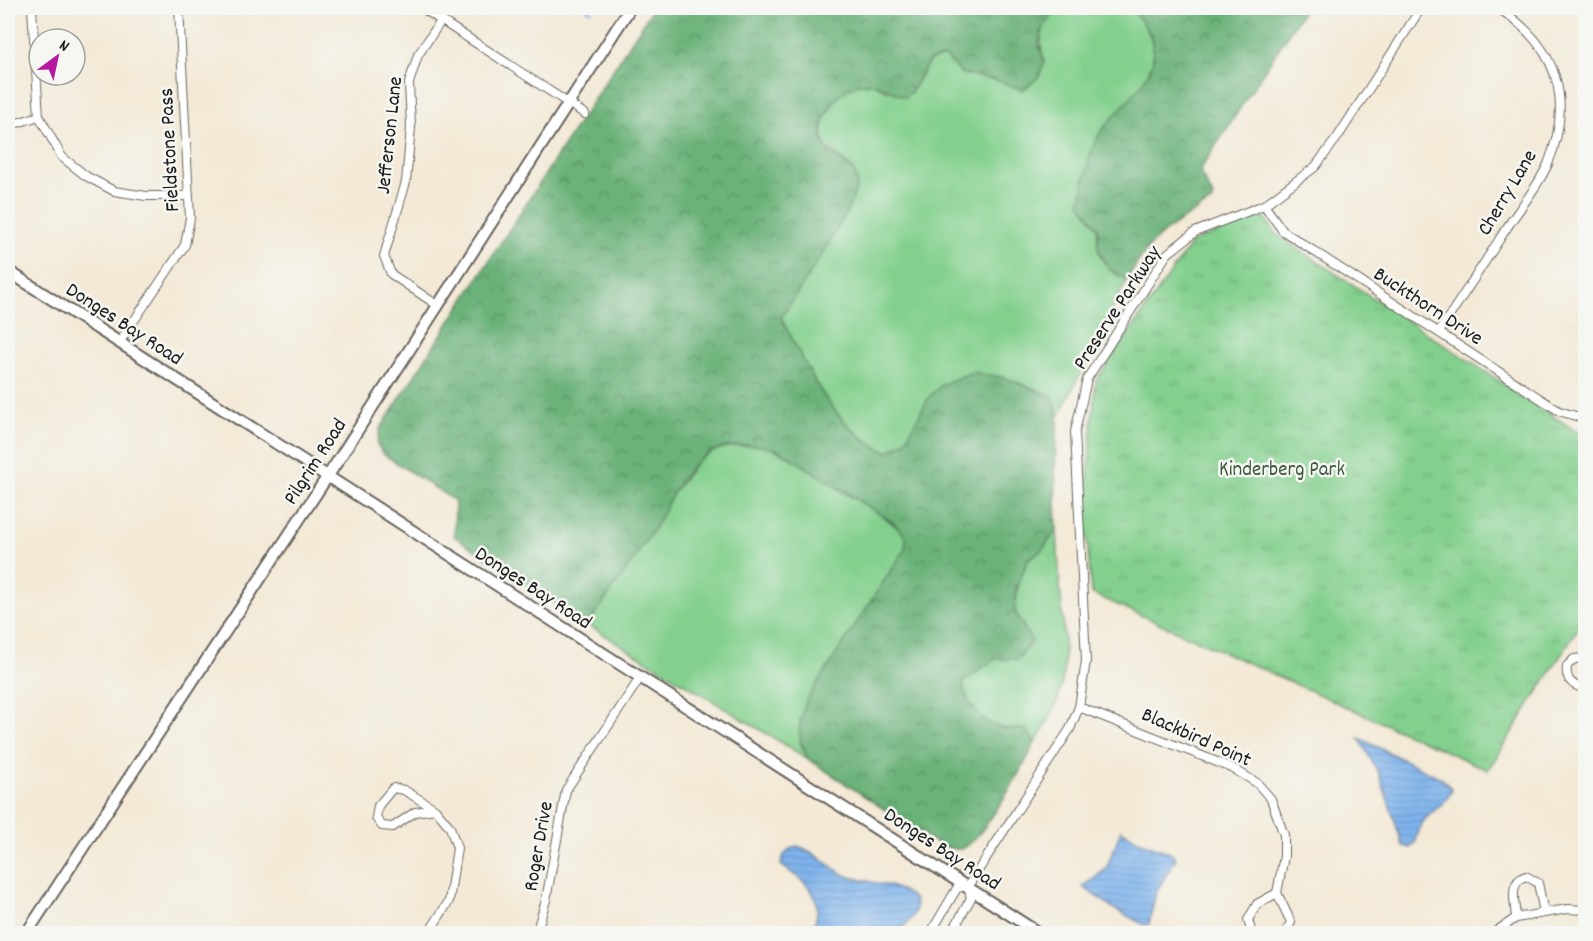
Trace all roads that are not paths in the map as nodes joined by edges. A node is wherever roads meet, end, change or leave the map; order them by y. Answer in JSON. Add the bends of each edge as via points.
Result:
{"nodes":[{"id":1,"x":32,"y":8,"type":"edge"},
{"id":2,"x":180,"y":8,"type":"edge"},
{"id":3,"x":422,"y":8,"type":"edge"},
{"id":4,"x":630,"y":8,"type":"edge"},
{"id":5,"x":1421,"y":8,"type":"edge"},
{"id":6,"x":1498,"y":8,"type":"edge"},
{"id":7,"x":441,"y":21,"type":"junction"},
{"id":8,"x":569,"y":104,"type":"junction"},
{"id":9,"x":585,"y":114,"type":"dead end"},
{"id":10,"x":39,"y":116,"type":"junction"},
{"id":11,"x":8,"y":126,"type":"edge"},
{"id":12,"x":188,"y":196,"type":"junction"},
{"id":13,"x":1264,"y":205,"type":"junction"},
{"id":14,"x":8,"y":271,"type":"edge"},
{"id":15,"x":437,"y":305,"type":"junction"},
{"id":16,"x":1439,"y":332,"type":"junction"},
{"id":17,"x":119,"y":343,"type":"junction"},
{"id":18,"x":1586,"y":419,"type":"edge"},
{"id":19,"x":327,"y":476,"type":"junction"},
{"id":20,"x":1586,"y":658,"type":"edge"},
{"id":21,"x":640,"y":678,"type":"junction"},
{"id":22,"x":1586,"y":689,"type":"edge"},
{"id":23,"x":1079,"y":707,"type":"junction"},
{"id":24,"x":435,"y":809,"type":"junction"},
{"id":25,"x":968,"y":886,"type":"junction"},
{"id":26,"x":1277,"y":893,"type":"junction"},
{"id":27,"x":1586,"y":910,"type":"edge"},
{"id":28,"x":1544,"y":913,"type":"junction"},
{"id":29,"x":1516,"y":918,"type":"junction"},
{"id":30,"x":26,"y":933,"type":"edge"},
{"id":31,"x":428,"y":933,"type":"edge"},
{"id":32,"x":536,"y":933,"type":"edge"},
{"id":33,"x":930,"y":933,"type":"edge"},
{"id":34,"x":951,"y":933,"type":"edge"},
{"id":35,"x":1040,"y":933,"type":"edge"},
{"id":36,"x":1252,"y":933,"type":"edge"},
{"id":37,"x":1285,"y":933,"type":"edge"},
{"id":38,"x":1492,"y":933,"type":"edge"}],
"edges":[{"from":1,"to":10,"type":"street"},
{"from":2,"to":12,"type":"street","name":"Fieldstone Pass"},
{"from":3,"to":7,"type":"street"},
{"from":4,"to":8,"type":"street","name":"Pilgrim Road"},
{"from":5,"to":13,"type":"street","name":"Preserve Parkway","via":[[1320,160]]},
{"from":6,"to":16,"type":"street","name":"Cherry Lane","via":[[1537,42],[1558,77],[1561,125],[1547,166]]},
{"from":7,"to":8,"type":"street"},
{"from":7,"to":15,"type":"street","name":"Jefferson Lane","via":[[418,55],[409,83],[411,127],[406,182],[384,256],[391,274]]},
{"from":8,"to":9,"type":"street"},
{"from":8,"to":15,"type":"street","name":"Pilgrim Road"},
{"from":10,"to":11,"type":"street"},
{"from":10,"to":12,"type":"street","via":[[62,157],[86,176],[114,191]]},
{"from":12,"to":17,"type":"street","name":"Fieldstone Pass","via":[[190,218],[184,245]]},
{"from":13,"to":16,"type":"street","name":"Buckthorn Drive","via":[[1283,231]]},
{"from":13,"to":23,"type":"street","name":"Preserve Parkway","via":[[1195,232],[1167,254],[1088,379],[1075,432],[1086,661]]},
{"from":14,"to":17,"type":"street","name":"Donges Bay Road"},
{"from":15,"to":19,"type":"street","name":"Pilgrim Road"},
{"from":16,"to":18,"type":"street","name":"Buckthorn Drive","via":[[1560,411]]},
{"from":17,"to":19,"type":"street","name":"Donges Bay Road"},
{"from":19,"to":21,"type":"street","name":"Donges Bay Road"},
{"from":19,"to":30,"type":"street","name":"Pilgrim Road"},
{"from":20,"to":22,"type":"street","via":[[1574,659],[1567,666],[1566,675],[1570,682]]},
{"from":21,"to":25,"type":"street","name":"Donges Bay Road"},
{"from":21,"to":32,"type":"street","name":"Roger Drive","via":[[566,790],[546,900]]},
{"from":23,"to":25,"type":"street","name":"Preserve Parkway","via":[[1070,729]]},
{"from":23,"to":26,"type":"street","name":"Blackbird Point","via":[[1232,768],[1257,783],[1271,799],[1284,835]]},
{"from":24,"to":24,"type":"street","via":[[404,790],[393,788],[378,806],[376,818],[382,826],[393,827],[415,812]]},
{"from":24,"to":31,"type":"street","via":[[450,827],[457,848],[449,901]]},
{"from":25,"to":33,"type":"street","via":[[957,888]]},
{"from":25,"to":34,"type":"street","via":[[971,898]]},
{"from":25,"to":35,"type":"street","name":"Donges Bay Road"},
{"from":26,"to":36,"type":"street","via":[[1257,904],[1248,920]]},
{"from":26,"to":37,"type":"street","via":[[1291,922]]},
{"from":27,"to":28,"type":"street"},
{"from":28,"to":29,"type":"street"},
{"from":28,"to":29,"type":"street","via":[[1538,883],[1526,876],[1514,884]]},
{"from":29,"to":38,"type":"street"}]}
